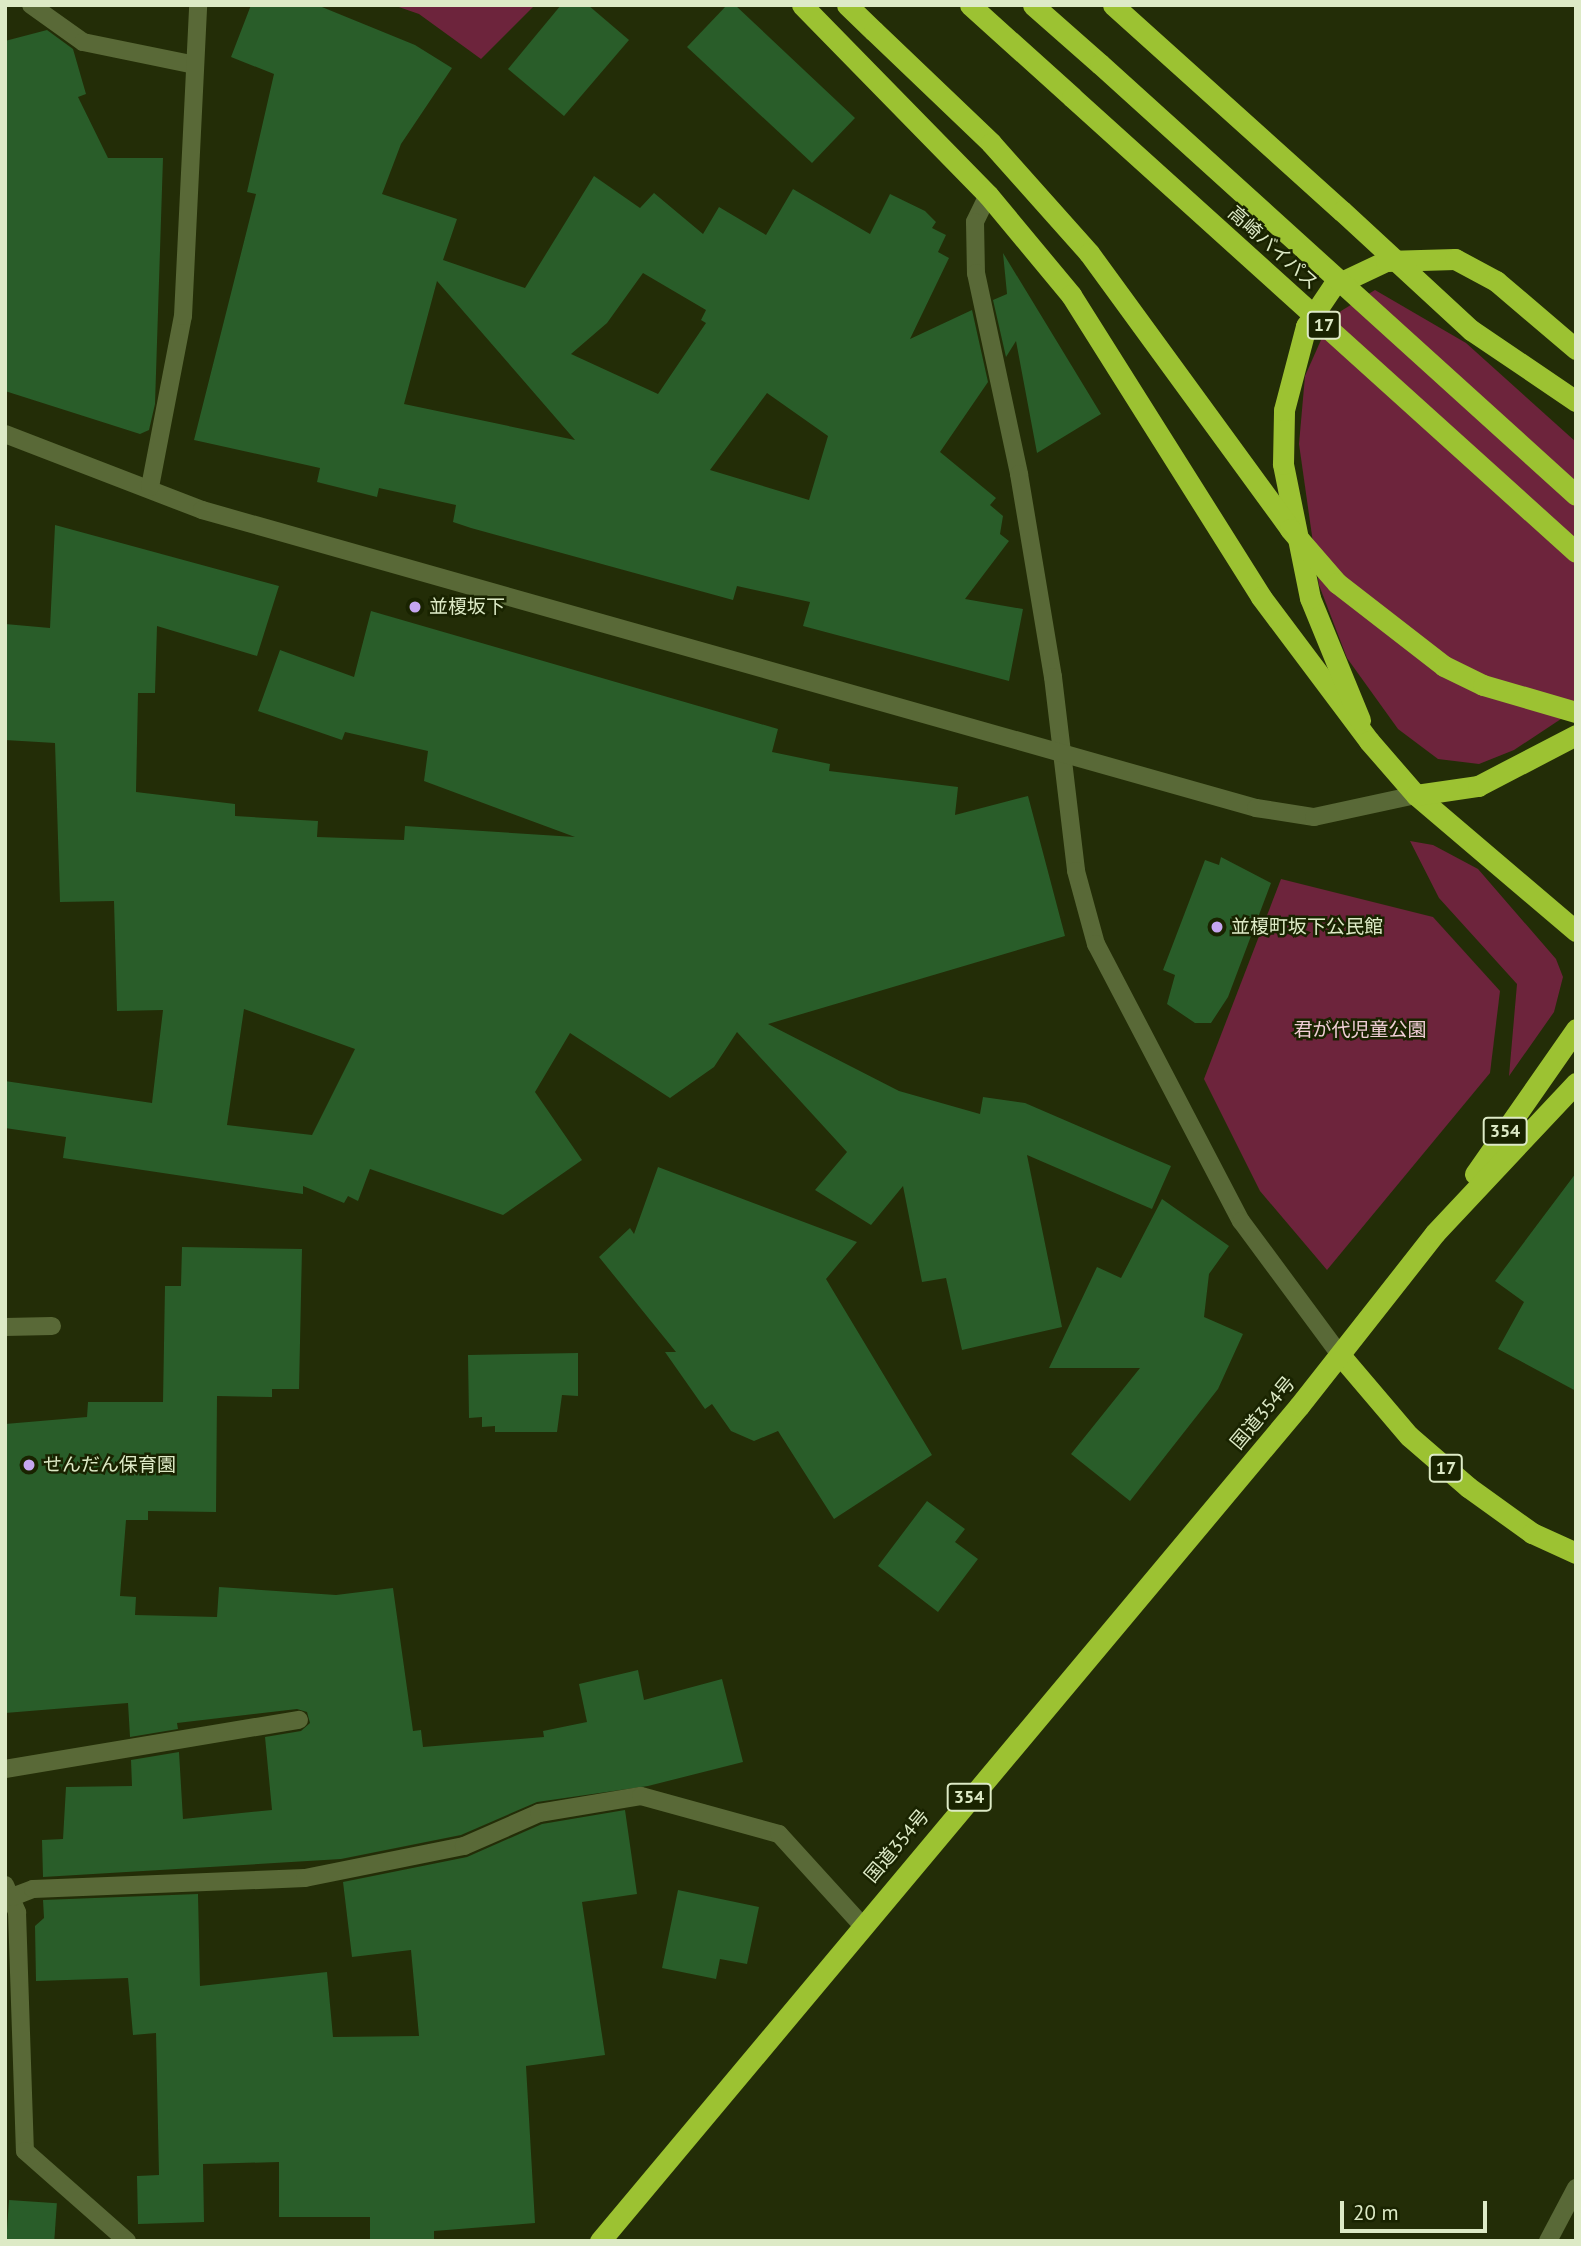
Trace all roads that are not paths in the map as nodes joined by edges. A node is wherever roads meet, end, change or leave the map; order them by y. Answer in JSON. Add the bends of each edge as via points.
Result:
{"nodes":[{"id":1,"x":31,"y":5,"type":"edge"},
{"id":2,"x":198,"y":5,"type":"edge"},
{"id":3,"x":802,"y":5,"type":"edge"},
{"id":4,"x":847,"y":5,"type":"edge"},
{"id":5,"x":970,"y":5,"type":"edge"},
{"id":6,"x":1033,"y":5,"type":"edge"},
{"id":7,"x":1113,"y":5,"type":"edge"},
{"id":8,"x":195,"y":65,"type":"junction"},
{"id":9,"x":988,"y":195,"type":"junction"},
{"id":10,"x":1576,"y":349,"type":"edge"},
{"id":11,"x":1550,"y":387,"type":"junction"},
{"id":12,"x":1576,"y":401,"type":"edge"},
{"id":13,"x":1576,"y":410,"type":"edge"},
{"id":14,"x":5,"y":434,"type":"edge"},
{"id":15,"x":150,"y":487,"type":"junction"},
{"id":16,"x":1576,"y":495,"type":"edge"},
{"id":17,"x":1576,"y":552,"type":"edge"},
{"id":18,"x":1576,"y":712,"type":"edge"},
{"id":19,"x":1576,"y":735,"type":"edge"},
{"id":20,"x":1369,"y":741,"type":"junction"},
{"id":21,"x":1062,"y":758,"type":"junction"},
{"id":22,"x":1416,"y":795,"type":"junction"},
{"id":23,"x":1576,"y":931,"type":"edge"},
{"id":24,"x":1576,"y":1028,"type":"edge"},
{"id":25,"x":1576,"y":1083,"type":"edge"},
{"id":26,"x":1434,"y":1233,"type":"junction"},
{"id":27,"x":52,"y":1326,"type":"dead end"},
{"id":28,"x":5,"y":1327,"type":"edge"},
{"id":29,"x":1340,"y":1355,"type":"junction"},
{"id":30,"x":1576,"y":1553,"type":"edge"},
{"id":31,"x":299,"y":1720,"type":"dead end"},
{"id":32,"x":5,"y":1769,"type":"edge"},
{"id":33,"x":9,"y":1891,"type":"edge"},
{"id":34,"x":861,"y":1924,"type":"junction"},
{"id":35,"x":1576,"y":2188,"type":"edge"},
{"id":36,"x":127,"y":2241,"type":"edge"},
{"id":37,"x":600,"y":2241,"type":"edge"},
{"id":38,"x":1548,"y":2241,"type":"edge"}],
"edges":[{"from":1,"to":8,"type":"street","via":[[83,42]]},
{"from":2,"to":8,"type":"street"},
{"from":3,"to":9,"type":"highway"},
{"from":4,"to":18,"type":"highway","bridge":true,"via":[[991,143],[1089,253],[1290,529],[1337,583],[1444,666],[1483,685]]},
{"from":5,"to":17,"type":"highway","name":"高崎バイパス","number":"17","bridge":true},
{"from":6,"to":16,"type":"highway","name":"高崎バイパス","number":"17","bridge":true},
{"from":7,"to":11,"type":"highway","bridge":true,"via":[[1471,330]]},
{"from":8,"to":15,"type":"street","via":[[183,316]]},
{"from":9,"to":20,"type":"highway","via":[[1071,295],[1261,597]]},
{"from":9,"to":21,"type":"street","via":[[975,222],[976,273],[1019,474]]},
{"from":10,"to":20,"type":"highway","via":[[1496,281],[1455,260],[1435,258],[1386,261],[1333,286],[1306,326],[1284,410],[1283,464],[1310,598]]},
{"from":11,"to":12,"type":"highway"},
{"from":11,"to":13,"type":"highway"},
{"from":14,"to":15,"type":"street"},
{"from":15,"to":21,"type":"street","via":[[202,510]]},
{"from":19,"to":22,"type":"highway","via":[[1478,786]]},
{"from":20,"to":22,"type":"highway"},
{"from":21,"to":22,"type":"street","via":[[1286,816],[1336,815]]},
{"from":21,"to":29,"type":"street","via":[[1076,871],[1096,944],[1136,1030],[1241,1221]]},
{"from":22,"to":23,"type":"highway"},
{"from":24,"to":26,"type":"highway","number":"354"},
{"from":25,"to":26,"type":"highway","number":"354"},
{"from":26,"to":29,"type":"highway","number":"354"},
{"from":27,"to":28,"type":"street"},
{"from":29,"to":30,"type":"highway","number":"17","via":[[1409,1436],[1468,1487],[1532,1533]]},
{"from":29,"to":34,"type":"highway","name":"国道354号","number":"354"},
{"from":31,"to":32,"type":"street"},
{"from":33,"to":34,"type":"street","via":[[305,1878],[464,1846],[539,1813],[641,1796],[779,1834]]},
{"from":33,"to":36,"type":"street","via":[[25,2151]]},
{"from":34,"to":37,"type":"highway","name":"国道354号","number":"354"},
{"from":35,"to":38,"type":"street"}]}
